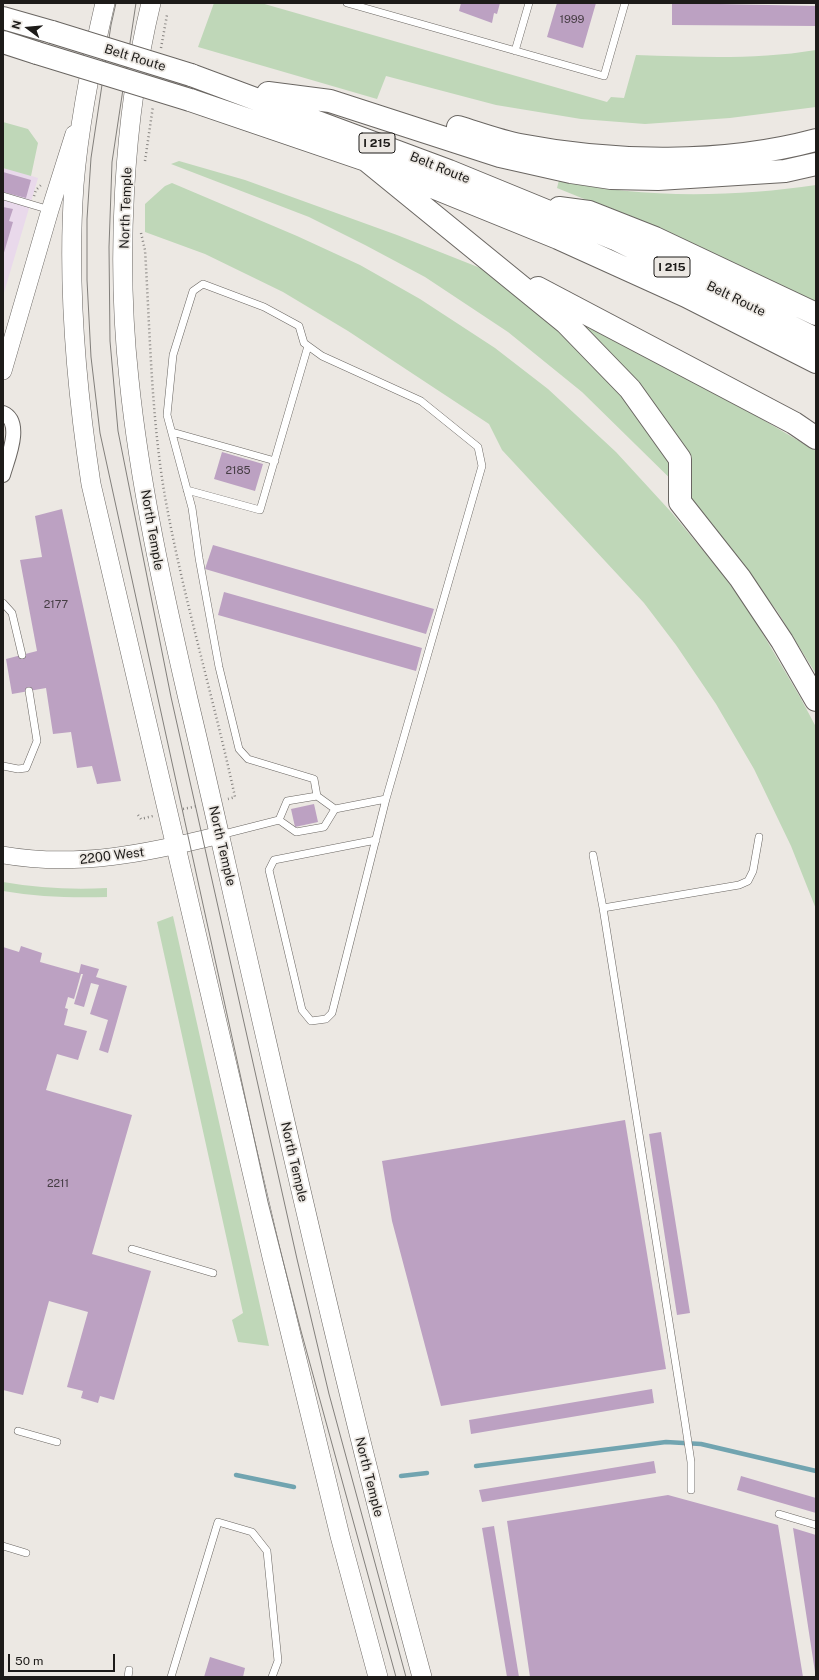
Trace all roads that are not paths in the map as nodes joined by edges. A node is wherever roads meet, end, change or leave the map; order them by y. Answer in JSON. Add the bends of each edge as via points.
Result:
{"nodes":[{"id":1,"x":105,"y":3,"type":"edge"},
{"id":2,"x":151,"y":3,"type":"edge"},
{"id":3,"x":347,"y":3,"type":"edge"},
{"id":4,"x":529,"y":3,"type":"edge"},
{"id":5,"x":624,"y":3,"type":"edge"},
{"id":6,"x":3,"y":18,"type":"edge"},
{"id":7,"x":3,"y":42,"type":"edge"},
{"id":8,"x":515,"y":51,"type":"junction"},
{"id":9,"x":226,"y":88,"type":"junction"},
{"id":10,"x":330,"y":101,"type":"junction"},
{"id":11,"x":84,"y":104,"type":"junction"},
{"id":12,"x":816,"y":140,"type":"edge"},
{"id":13,"x":366,"y":160,"type":"junction"},
{"id":14,"x":816,"y":164,"type":"edge"},
{"id":15,"x":3,"y":196,"type":"edge"},
{"id":16,"x":525,"y":203,"type":"junction"},
{"id":17,"x":50,"y":210,"type":"junction"},
{"id":18,"x":494,"y":265,"type":"junction"},
{"id":19,"x":816,"y":314,"type":"edge"},
{"id":20,"x":816,"y":339,"type":"edge"},
{"id":21,"x":308,"y":346,"type":"junction"},
{"id":22,"x":816,"y":362,"type":"edge"},
{"id":23,"x":3,"y":371,"type":"edge"},
{"id":24,"x":3,"y":413,"type":"edge"},
{"id":25,"x":172,"y":432,"type":"junction"},
{"id":26,"x":816,"y":438,"type":"edge"},
{"id":27,"x":275,"y":461,"type":"junction"},
{"id":28,"x":3,"y":475,"type":"edge"},
{"id":29,"x":187,"y":490,"type":"junction"},
{"id":30,"x":3,"y":603,"type":"edge"},
{"id":31,"x":22,"y":655,"type":"dead end"},
{"id":32,"x":29,"y":691,"type":"dead end"},
{"id":33,"x":816,"y":700,"type":"edge"},
{"id":34,"x":3,"y":766,"type":"edge"},
{"id":35,"x":317,"y":796,"type":"junction"},
{"id":36,"x":386,"y":799,"type":"junction"},
{"id":37,"x":335,"y":809,"type":"junction"},
{"id":38,"x":280,"y":820,"type":"junction"},
{"id":39,"x":220,"y":835,"type":"junction"},
{"id":40,"x":759,"y":837,"type":"dead end"},
{"id":41,"x":376,"y":840,"type":"junction"},
{"id":42,"x":176,"y":846,"type":"junction"},
{"id":43,"x":3,"y":855,"type":"edge"},
{"id":44,"x":593,"y":855,"type":"dead end"},
{"id":45,"x":603,"y":908,"type":"junction"},
{"id":46,"x":132,"y":1249,"type":"dead end"},
{"id":47,"x":213,"y":1273,"type":"dead end"},
{"id":48,"x":18,"y":1431,"type":"dead end"},
{"id":49,"x":57,"y":1442,"type":"dead end"},
{"id":50,"x":692,"y":1490,"type":"dead end"},
{"id":51,"x":779,"y":1514,"type":"dead end"},
{"id":52,"x":816,"y":1525,"type":"edge"},
{"id":53,"x":3,"y":1546,"type":"edge"},
{"id":54,"x":26,"y":1553,"type":"dead end"},
{"id":55,"x":172,"y":1677,"type":"edge"},
{"id":56,"x":272,"y":1677,"type":"edge"},
{"id":57,"x":378,"y":1677,"type":"edge"},
{"id":58,"x":422,"y":1677,"type":"edge"}],
"edges":[{"from":1,"to":11,"type":"main road"},
{"from":2,"to":39,"type":"main road","name":"North Temple","via":[[135,88],[124,214],[124,306],[128,375],[137,443],[165,599]]},
{"from":3,"to":8,"type":"lane"},
{"from":4,"to":8,"type":"lane"},
{"from":5,"to":8,"type":"lane","via":[[604,76]]},
{"from":6,"to":9,"type":"highway","name":"Belt Route","number":"I 215","bridge":true},
{"from":7,"to":13,"type":"highway","name":"Belt Route","number":"I 215","bridge":true,"via":[[190,100]]},
{"from":9,"to":10,"type":"highway"},
{"from":9,"to":16,"type":"highway","name":"Belt Route","number":"I 215","via":[[449,171]]},
{"from":10,"to":12,"type":"highway","via":[[371,103],[519,145],[606,156],[706,157],[757,152]]},
{"from":10,"to":14,"type":"highway","via":[[500,156],[611,178],[658,179],[785,171]]},
{"from":11,"to":17,"type":"street"},
{"from":11,"to":42,"type":"main road","via":[[73,216],[72,302],[81,422],[100,528]]},
{"from":13,"to":18,"type":"highway"},
{"from":13,"to":22,"type":"highway","name":"Belt Route","number":"I 215","via":[[579,248],[686,296]]},
{"from":15,"to":17,"type":"lane"},
{"from":16,"to":19,"type":"highway","via":[[589,212],[655,238]]},
{"from":16,"to":20,"type":"highway","name":"Belt Route","number":"I 215","via":[[615,239]]},
{"from":17,"to":23,"type":"street"},
{"from":18,"to":26,"type":"highway","via":[[794,423]]},
{"from":18,"to":33,"type":"highway","via":[[566,323],[630,389],[680,459],[680,502],[740,578],[782,641]]},
{"from":21,"to":25,"type":"lane","via":[[304,343],[299,326],[264,307],[203,284],[193,291],[173,355],[167,415]]},
{"from":21,"to":27,"type":"lane"},
{"from":21,"to":36,"type":"lane","via":[[322,356],[421,401],[478,447],[482,466]]},
{"from":24,"to":28,"type":"street","via":[[11,420],[14,432]]},
{"from":25,"to":27,"type":"lane"},
{"from":25,"to":29,"type":"lane"},
{"from":27,"to":29,"type":"lane","via":[[260,510]]},
{"from":29,"to":35,"type":"lane","via":[[219,667],[239,749],[248,759],[314,779]]},
{"from":30,"to":31,"type":"lane","via":[[12,613]]},
{"from":32,"to":34,"type":"lane","via":[[37,741],[26,768]]},
{"from":35,"to":37,"type":"lane"},
{"from":35,"to":38,"type":"lane","via":[[287,801]]},
{"from":36,"to":37,"type":"lane"},
{"from":36,"to":41,"type":"lane"},
{"from":37,"to":38,"type":"lane","via":[[324,827],[311,830],[296,832]]},
{"from":38,"to":39,"type":"lane"},
{"from":39,"to":42,"type":"street","name":"2200 West"},
{"from":39,"to":58,"type":"main road","name":"North Temple","via":[[346,1381]]},
{"from":40,"to":45,"type":"lane","via":[[753,871],[748,881],[739,886]]},
{"from":41,"to":41,"type":"lane","via":[[332,1013],[326,1019],[311,1021],[302,1010],[269,870],[274,860]]},
{"from":42,"to":43,"type":"street","name":"2200 West","via":[[101,859],[37,859]]},
{"from":42,"to":57,"type":"main road","via":[[332,1506]]},
{"from":44,"to":45,"type":"lane"},
{"from":45,"to":50,"type":"lane","via":[[692,1462]]},
{"from":46,"to":47,"type":"lane"},
{"from":48,"to":49,"type":"lane"},
{"from":51,"to":52,"type":"lane"},
{"from":53,"to":54,"type":"lane"},
{"from":55,"to":56,"type":"lane","via":[[218,1522],[252,1532],[267,1551],[278,1661]]}]}
